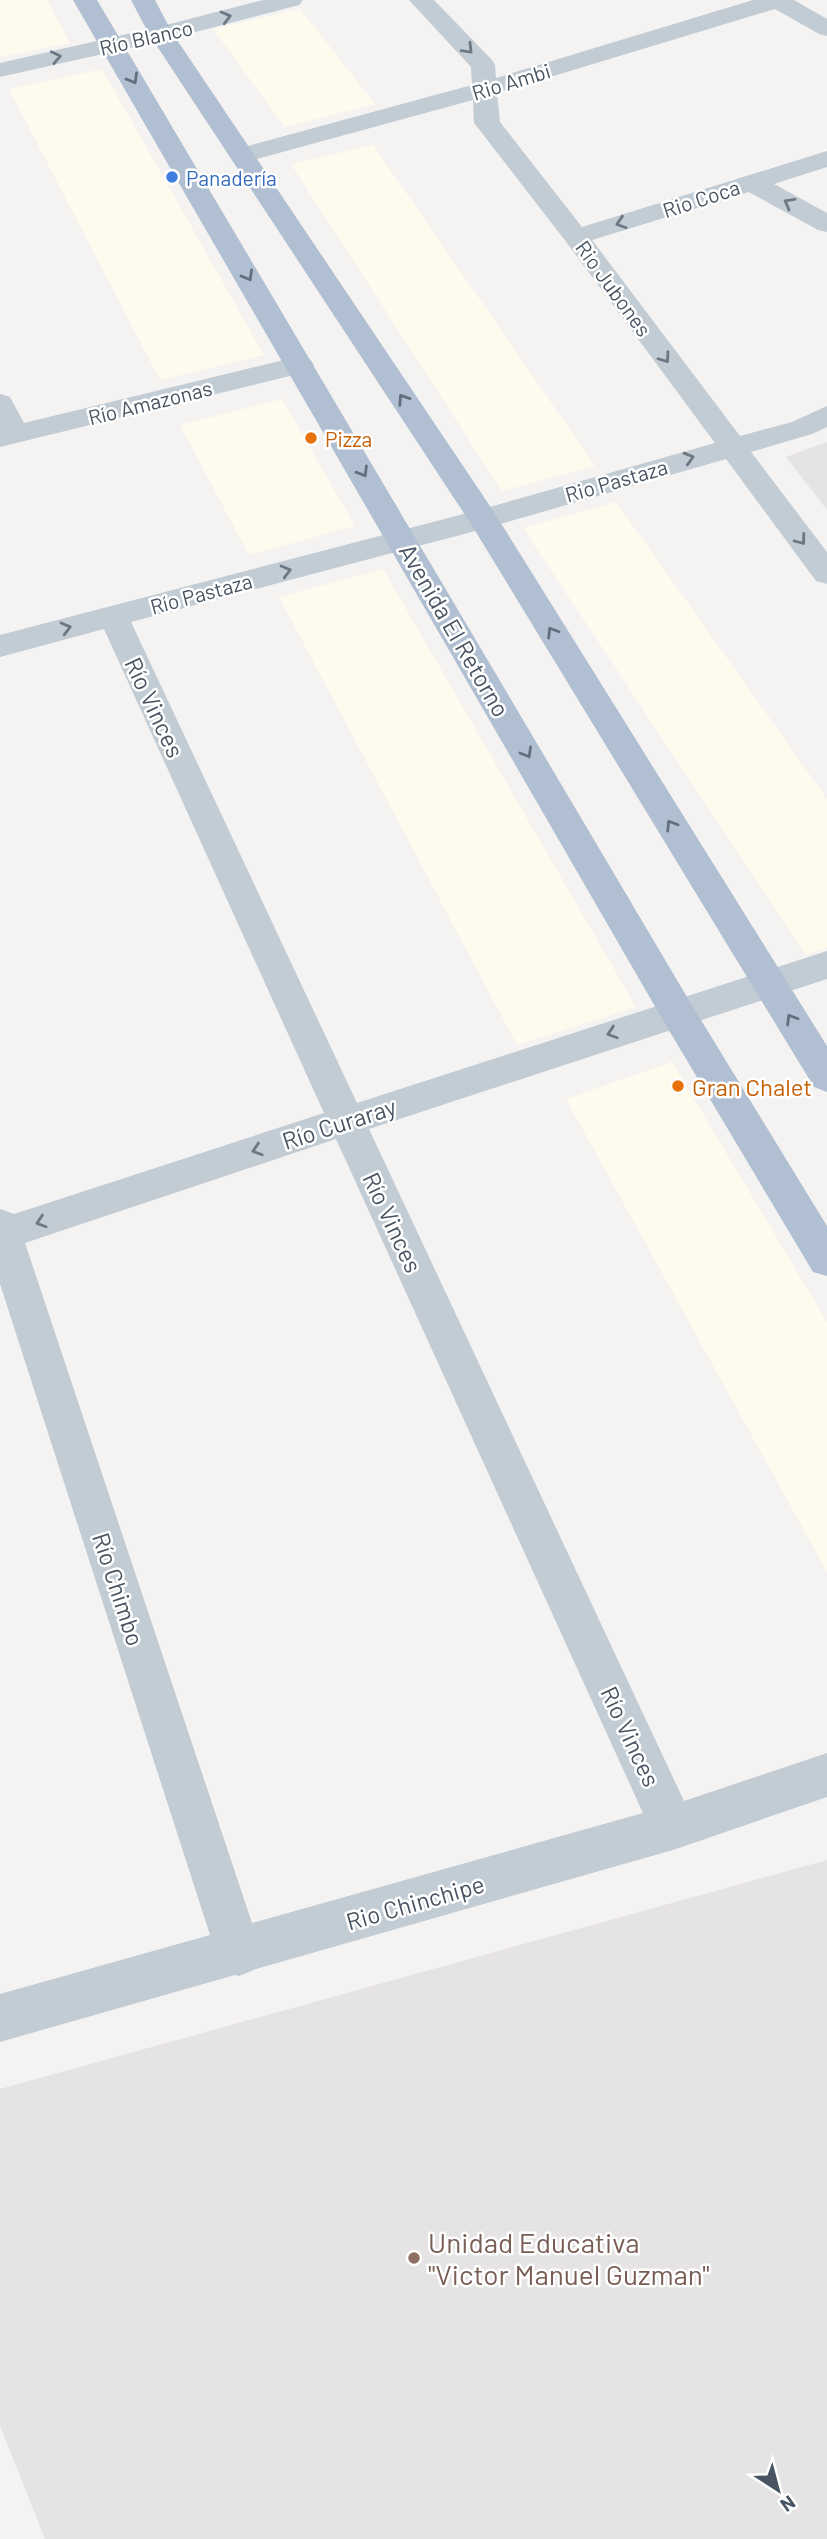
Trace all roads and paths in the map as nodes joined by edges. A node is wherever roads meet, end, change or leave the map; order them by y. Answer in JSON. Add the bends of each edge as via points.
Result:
{"nodes":[{"id":1,"x":85,"y":0,"type":"edge"},
{"id":2,"x":143,"y":0,"type":"edge"},
{"id":3,"x":291,"y":0,"type":"edge"},
{"id":4,"x":421,"y":0,"type":"edge"},
{"id":5,"x":777,"y":0,"type":"edge"},
{"id":6,"x":827,"y":29,"type":"edge"},
{"id":7,"x":161,"y":34,"type":"junction"},
{"id":8,"x":113,"y":45,"type":"junction"},
{"id":9,"x":0,"y":70,"type":"edge"},
{"id":10,"x":486,"y":89,"type":"junction"},
{"id":11,"x":242,"y":155,"type":"junction"},
{"id":12,"x":827,"y":159,"type":"edge"},
{"id":13,"x":751,"y":182,"type":"junction"},
{"id":14,"x":827,"y":224,"type":"edge"},
{"id":15,"x":576,"y":237,"type":"junction"},
{"id":16,"x":300,"y":365,"type":"junction"},
{"id":17,"x":0,"y":403,"type":"edge"},
{"id":18,"x":827,"y":415,"type":"edge"},
{"id":19,"x":7,"y":436,"type":"edge"},
{"id":20,"x":730,"y":446,"type":"junction"},
{"id":21,"x":482,"y":519,"type":"junction"},
{"id":22,"x":403,"y":540,"type":"junction"},
{"id":23,"x":827,"y":574,"type":"edge"},
{"id":24,"x":113,"y":616,"type":"junction"},
{"id":25,"x":0,"y":646,"type":"edge"},
{"id":26,"x":827,"y":965,"type":"edge"},
{"id":27,"x":768,"y":983,"type":"junction"},
{"id":28,"x":677,"y":1012,"type":"junction"},
{"id":29,"x":827,"y":1077,"type":"edge"},
{"id":30,"x":346,"y":1121,"type":"junction"},
{"id":31,"x":1,"y":1231,"type":"edge"},
{"id":32,"x":827,"y":1259,"type":"edge"},
{"id":33,"x":827,"y":1774,"type":"edge"},
{"id":34,"x":673,"y":1828,"type":"junction"},
{"id":35,"x":239,"y":1952,"type":"junction"},
{"id":36,"x":0,"y":2018,"type":"edge"}],
"edges":[{"from":1,"to":8,"type":"main road","name":"Avenida El Retorno"},
{"from":2,"to":7,"type":"main road"},
{"from":7,"to":3,"type":"street","name":"Río Blanco","one_way":true},
{"from":4,"to":10,"type":"street","name":"Rio Jubones","one_way":true,"via":[[484,65]]},
{"from":5,"to":6,"type":"street"},
{"from":5,"to":10,"type":"street","name":"Rio Ambi"},
{"from":7,"to":8,"type":"street","name":"Río Blanco"},
{"from":7,"to":11,"type":"main road"},
{"from":9,"to":8,"type":"street","name":"Río Blanco","one_way":true},
{"from":8,"to":16,"type":"main road","name":"Avenida El Retorno","one_way":true},
{"from":10,"to":11,"type":"street","name":"Rio Ambi"},
{"from":10,"to":15,"type":"street","name":"Rio Jubones","via":[[487,123]]},
{"from":21,"to":11,"type":"main road","one_way":true},
{"from":12,"to":13,"type":"street","name":"Rio Coca"},
{"from":14,"to":13,"type":"street","one_way":true},
{"from":13,"to":15,"type":"street","name":"Rio Coca","one_way":true},
{"from":15,"to":20,"type":"street","name":"Rio Jubones","one_way":true},
{"from":16,"to":19,"type":"street","name":"Río Amazonas"},
{"from":16,"to":22,"type":"main road","name":"Avenida El Retorno","one_way":true},
{"from":17,"to":19,"type":"street"},
{"from":18,"to":20,"type":"street","name":"Rio Pastaza","via":[[802,428]]},
{"from":21,"to":20,"type":"street","name":"Rio Pastaza","one_way":true},
{"from":20,"to":23,"type":"street","name":"Rio Jubones","one_way":true},
{"from":21,"to":22,"type":"street","name":"Rio Pastaza"},
{"from":27,"to":21,"type":"main road","one_way":true},
{"from":24,"to":22,"type":"street","name":"Río Pastaza","one_way":true},
{"from":22,"to":28,"type":"main road","name":"Avenida El Retorno","one_way":true},
{"from":25,"to":24,"type":"street","name":"Río Pastaza","one_way":true},
{"from":24,"to":30,"type":"street","name":"Río Vinces"},
{"from":26,"to":27,"type":"street","name":"Río Curaray"},
{"from":27,"to":28,"type":"street","name":"Río Curaray"},
{"from":29,"to":27,"type":"main road","one_way":true},
{"from":28,"to":30,"type":"street","name":"Río Curaray","one_way":true},
{"from":28,"to":32,"type":"main road","name":"Avenida El Retorno"},
{"from":30,"to":31,"type":"street","name":"Río Curaray","one_way":true},
{"from":30,"to":34,"type":"street","name":"Río Vinces"},
{"from":31,"to":35,"type":"street","name":"Río Chimbo"},
{"from":33,"to":34,"type":"street","name":"Rio Chinchipe"},
{"from":34,"to":35,"type":"street","name":"Rio Chinchipe"},
{"from":35,"to":36,"type":"street","name":"Rio Chinchipe"}]}
